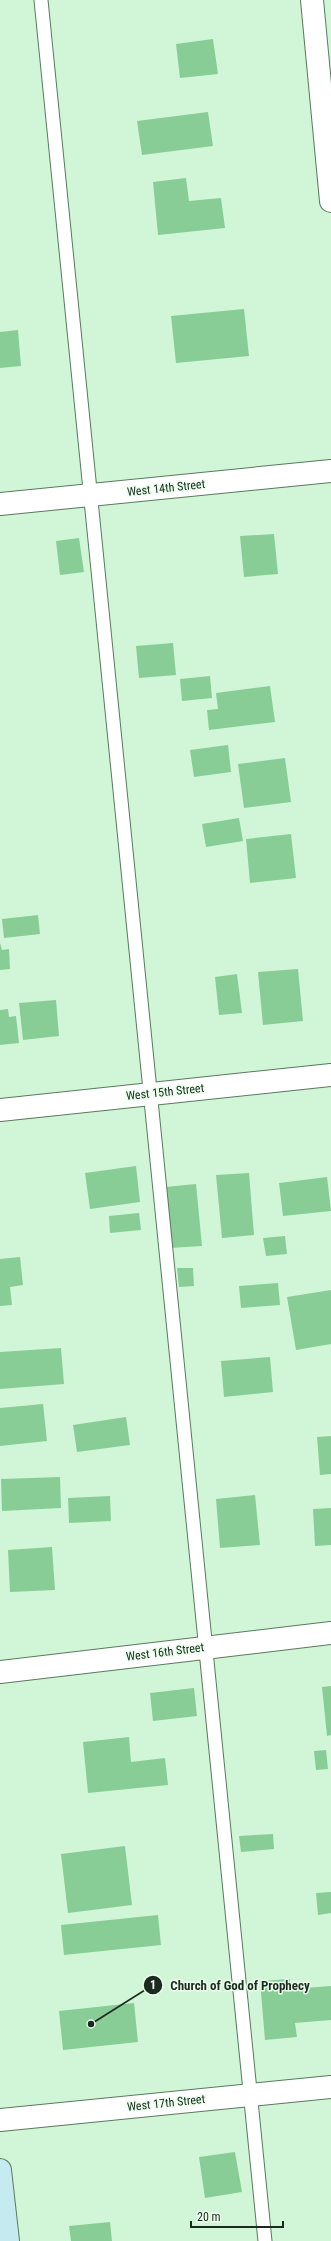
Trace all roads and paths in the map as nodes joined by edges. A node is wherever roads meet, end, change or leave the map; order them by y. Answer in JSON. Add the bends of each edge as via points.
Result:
{"nodes":[{"id":1,"x":41,"y":0,"type":"edge"},
{"id":2,"x":312,"y":0,"type":"edge"},
{"id":3,"x":331,"y":201,"type":"edge"},
{"id":4,"x":331,"y":471,"type":"edge"},
{"id":5,"x":89,"y":496,"type":"junction"},
{"id":6,"x":0,"y":504,"type":"edge"},
{"id":7,"x":331,"y":1075,"type":"edge"},
{"id":8,"x":150,"y":1093,"type":"junction"},
{"id":9,"x":0,"y":1110,"type":"edge"},
{"id":10,"x":331,"y":1633,"type":"edge"},
{"id":11,"x":205,"y":1647,"type":"junction"},
{"id":12,"x":0,"y":1672,"type":"edge"},
{"id":13,"x":331,"y":2087,"type":"edge"},
{"id":14,"x":250,"y":2095,"type":"junction"},
{"id":15,"x":0,"y":2120,"type":"edge"},
{"id":16,"x":0,"y":2170,"type":"edge"},
{"id":17,"x":8,"y":2241,"type":"edge"},
{"id":18,"x":264,"y":2241,"type":"edge"}],
"edges":[{"from":1,"to":5,"type":"lane"},
{"from":2,"to":3,"type":"street"},
{"from":4,"to":5,"type":"street","name":"West 14th Street"},
{"from":5,"to":6,"type":"street","name":"West 14th Street"},
{"from":5,"to":8,"type":"lane"},
{"from":7,"to":8,"type":"street","name":"West 15th Street"},
{"from":8,"to":9,"type":"street","name":"West 15th Street"},
{"from":8,"to":11,"type":"lane"},
{"from":10,"to":11,"type":"street","name":"West 16th Street"},
{"from":11,"to":12,"type":"street","name":"West 16th Street"},
{"from":11,"to":14,"type":"lane"},
{"from":13,"to":14,"type":"street","name":"West 17th Street"},
{"from":14,"to":15,"type":"street","name":"West 17th Street"},
{"from":14,"to":18,"type":"lane"},
{"from":16,"to":17,"type":"main road"}]}
